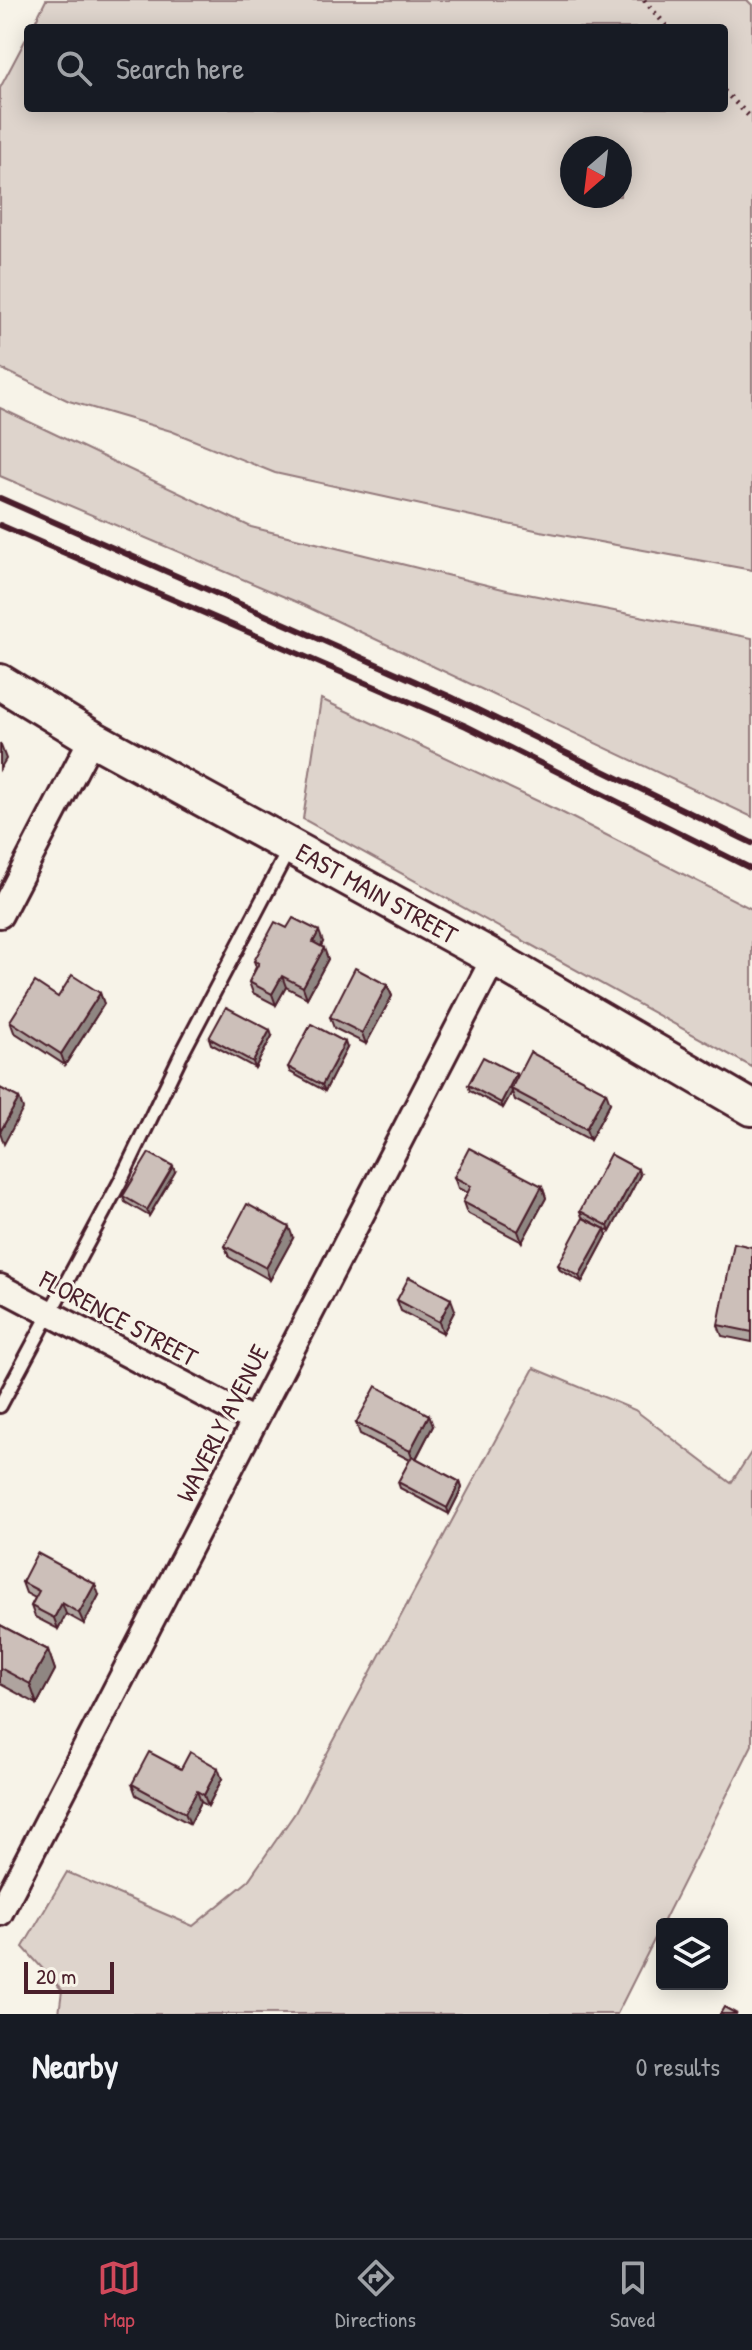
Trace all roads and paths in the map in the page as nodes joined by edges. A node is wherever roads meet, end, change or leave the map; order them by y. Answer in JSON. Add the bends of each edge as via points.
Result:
{"nodes":[{"id":1,"x":644,"y":0,"type":"edge"},
{"id":2,"x":665,"y":24,"type":"edge"},
{"id":3,"x":728,"y":95,"type":"edge"},
{"id":4,"x":752,"y":119,"type":"edge"},
{"id":5,"x":0,"y":682,"type":"edge"},
{"id":6,"x":92,"y":738,"type":"junction"},
{"id":7,"x":291,"y":846,"type":"junction"},
{"id":8,"x":0,"y":915,"type":"edge"},
{"id":9,"x":494,"y":958,"type":"junction"},
{"id":10,"x":752,"y":1108,"type":"edge"},
{"id":11,"x":0,"y":1287,"type":"edge"},
{"id":12,"x":49,"y":1313,"type":"junction"},
{"id":13,"x":0,"y":1406,"type":"edge"},
{"id":14,"x":254,"y":1421,"type":"junction"},
{"id":15,"x":0,"y":1913,"type":"edge"}],
"edges":[{"from":1,"to":2,"type":"path"},
{"from":3,"to":4,"type":"path"},
{"from":5,"to":6,"type":"street","name":"EAST MAIN STREET"},
{"from":6,"to":7,"type":"street","name":"EAST MAIN STREET"},
{"from":6,"to":8,"type":"street"},
{"from":7,"to":9,"type":"street","name":"EAST MAIN STREET"},
{"from":7,"to":12,"type":"lane"},
{"from":9,"to":10,"type":"street","name":"EAST MAIN STREET"},
{"from":9,"to":14,"type":"street","name":"WAVERLY AVENUE"},
{"from":11,"to":12,"type":"street","name":"FLORENCE STREET"},
{"from":12,"to":13,"type":"lane"},
{"from":12,"to":14,"type":"street","name":"FLORENCE STREET"},
{"from":14,"to":15,"type":"street","name":"WAVERLY AVENUE"}]}
